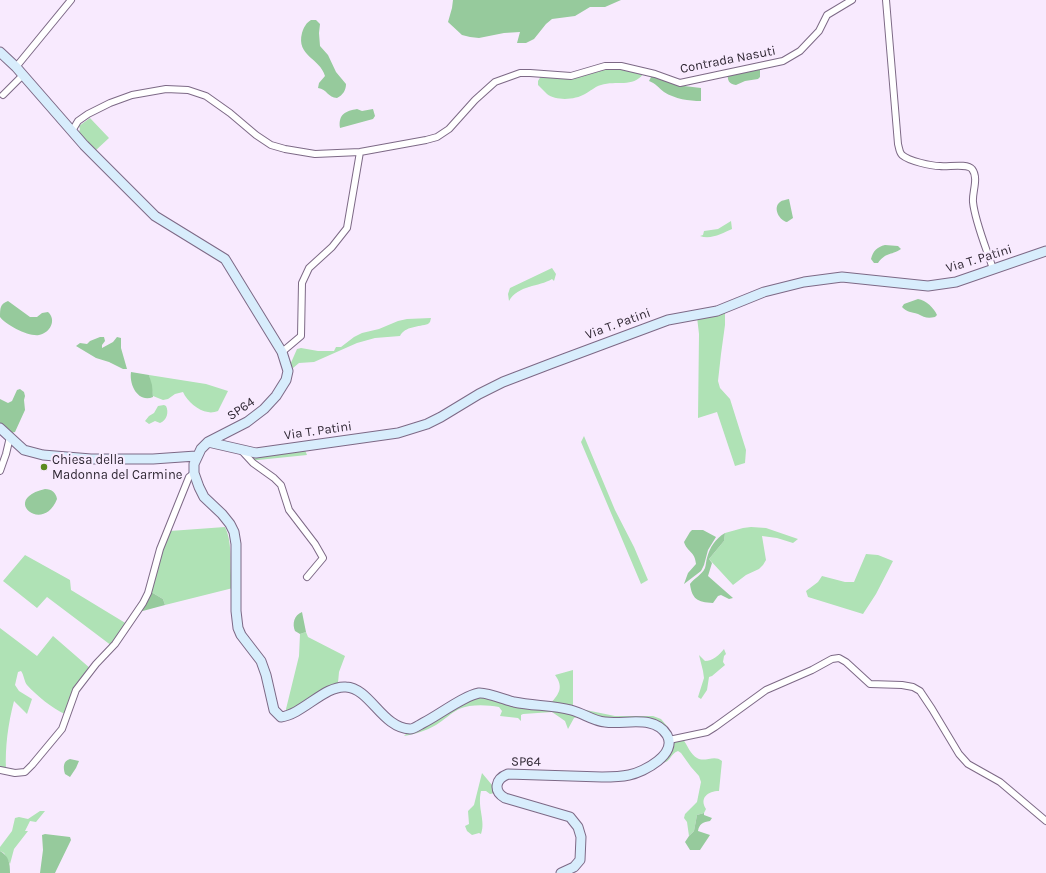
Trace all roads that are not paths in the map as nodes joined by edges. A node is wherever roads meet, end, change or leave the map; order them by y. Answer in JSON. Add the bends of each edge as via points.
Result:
{"nodes":[{"id":1,"x":71,"y":0,"type":"edge"},
{"id":2,"x":852,"y":0,"type":"edge"},
{"id":3,"x":886,"y":0,"type":"edge"},
{"id":4,"x":0,"y":52,"type":"edge"},
{"id":5,"x":16,"y":67,"type":"junction"},
{"id":6,"x":23,"y":75,"type":"junction"},
{"id":7,"x":3,"y":95,"type":"dead end"},
{"id":8,"x":72,"y":131,"type":"junction"},
{"id":9,"x":360,"y":152,"type":"junction"},
{"id":10,"x":1046,"y":251,"type":"edge"},
{"id":11,"x":993,"y":269,"type":"junction"},
{"id":12,"x":282,"y":352,"type":"junction"},
{"id":13,"x":0,"y":428,"type":"edge"},
{"id":14,"x":10,"y":437,"type":"junction"},
{"id":15,"x":208,"y":442,"type":"junction"},
{"id":16,"x":241,"y":450,"type":"junction"},
{"id":17,"x":196,"y":456,"type":"junction"},
{"id":18,"x":0,"y":471,"type":"edge"},
{"id":19,"x":194,"y":473,"type":"junction"},
{"id":20,"x":307,"y":577,"type":"dead end"},
{"id":21,"x":669,"y":740,"type":"junction"},
{"id":22,"x":0,"y":770,"type":"edge"},
{"id":23,"x":1046,"y":821,"type":"edge"},
{"id":24,"x":561,"y":873,"type":"edge"}],
"edges":[{"from":1,"to":5,"type":"street"},
{"from":2,"to":9,"type":"street","name":"Contrada Nasuti","via":[[827,15],[819,31],[800,51],[782,61],[680,83],[621,66],[605,66],[571,76],[520,74],[496,82],[475,100],[449,129],[437,137]]},
{"from":3,"to":11,"type":"street","via":[[898,144],[901,153],[924,163],[966,166],[974,171],[973,203]]},
{"from":4,"to":5,"type":"street","number":"SP64"},
{"from":5,"to":6,"type":"street","number":"SP64"},
{"from":6,"to":7,"type":"street"},
{"from":6,"to":8,"type":"street","number":"SP64"},
{"from":8,"to":9,"type":"street","name":"Contrada Nasuti","via":[[78,121],[110,102],[166,89],[188,90],[206,96],[271,145],[316,154]]},
{"from":8,"to":12,"type":"street","number":"SP64","via":[[155,216],[225,259]]},
{"from":9,"to":12,"type":"street","via":[[347,228],[332,247],[309,268],[302,283],[300,336]]},
{"from":10,"to":11,"type":"street","name":"Via T. Patini"},
{"from":11,"to":16,"type":"street","name":"Via T. Patini","via":[[956,282],[928,286],[842,277],[804,282],[764,292],[717,310],[668,320],[621,337],[503,382],[442,417],[398,433],[256,453]]},
{"from":12,"to":15,"type":"street","name":"SP64","number":"SP64","via":[[288,371],[286,380],[276,396],[247,422]]},
{"from":13,"to":14,"type":"street"},
{"from":14,"to":17,"type":"street","via":[[24,450],[91,459]]},
{"from":14,"to":18,"type":"street"},
{"from":15,"to":16,"type":"street","name":"Via T. Patini"},
{"from":15,"to":17,"type":"street","name":"SP64","number":"SP64"},
{"from":16,"to":20,"type":"street","via":[[253,464],[281,485],[290,510],[322,555],[323,558]]},
{"from":17,"to":19,"type":"street"},
{"from":19,"to":21,"type":"street","via":[[204,497],[222,514],[234,532],[238,628],[261,661],[274,710],[281,717],[292,714],[335,689],[346,687],[358,691],[400,728],[412,729],[466,698],[480,693],[515,702],[571,710],[605,722],[649,722],[664,731]]},
{"from":19,"to":22,"type":"street","via":[[189,477],[160,549],[148,594],[115,644],[76,690],[62,729],[25,772]]},
{"from":21,"to":23,"type":"street","via":[[711,730],[766,690],[806,673],[832,658],[839,658],[870,684],[914,687],[932,709],[959,754],[968,764],[1000,782]]},
{"from":21,"to":24,"type":"street","name":"SP64","number":"SP64","via":[[668,751],[664,756],[643,770],[629,775],[617,777],[508,774],[501,777],[496,786],[501,796],[556,812],[570,817],[575,822],[581,837],[580,860],[574,867]]}]}
